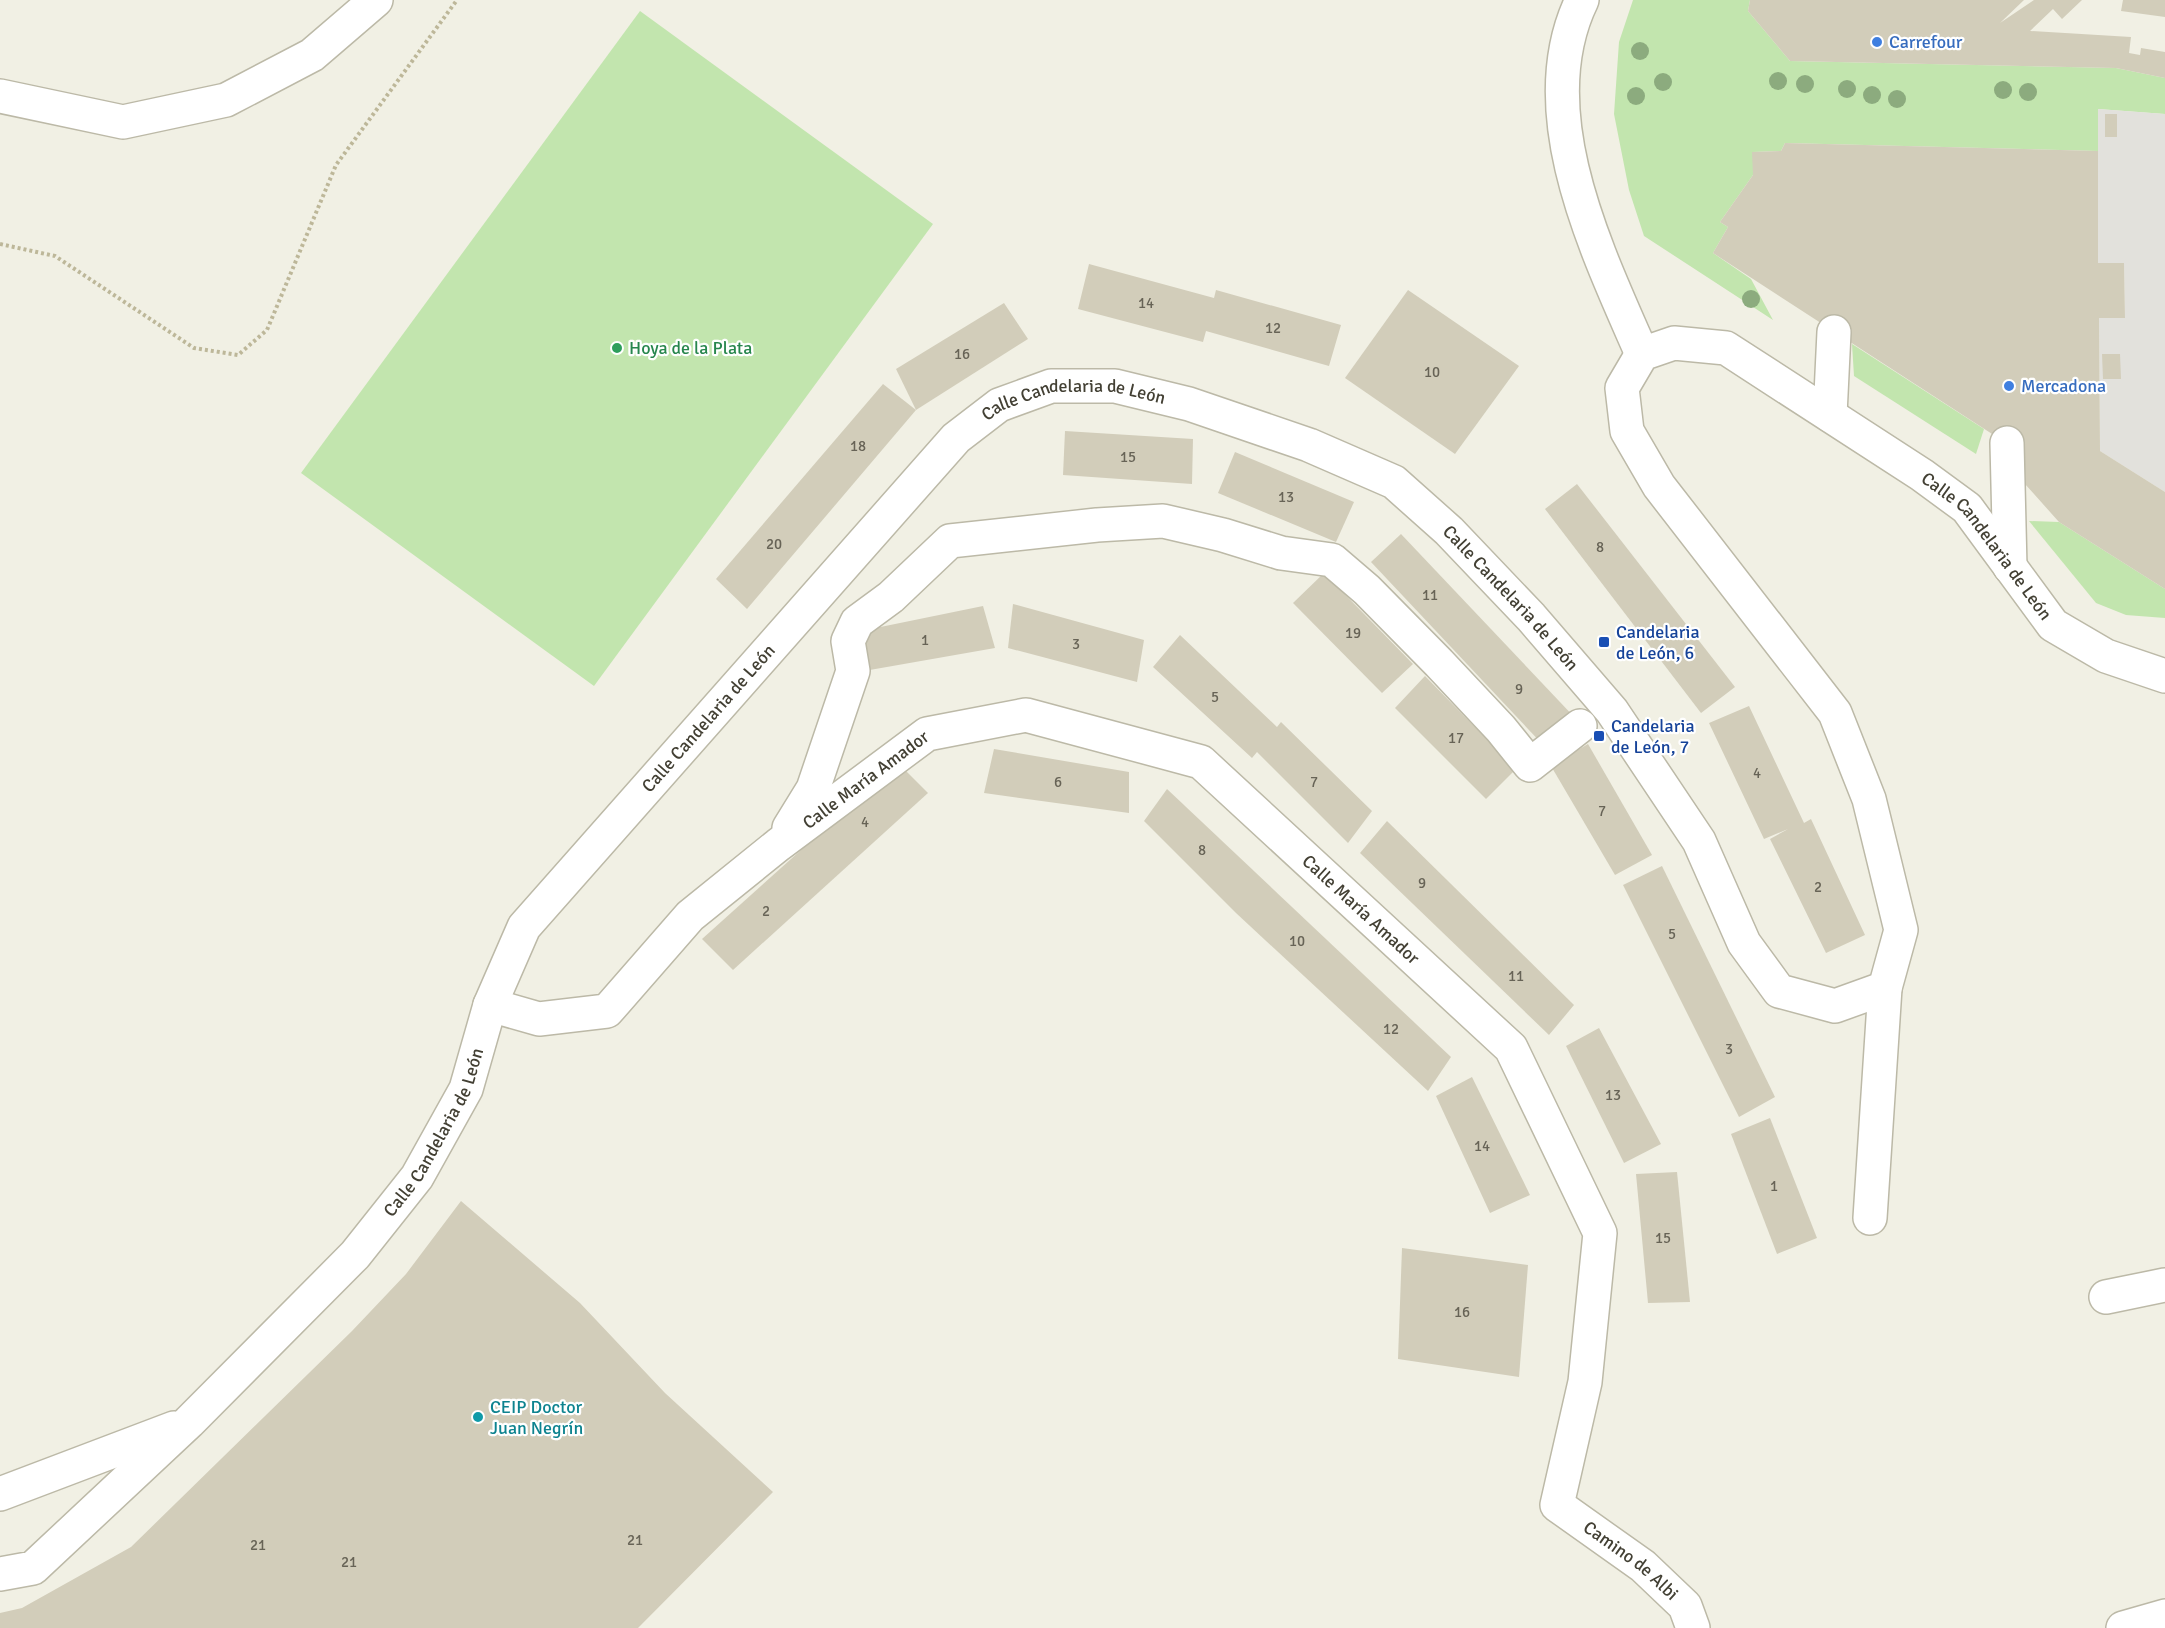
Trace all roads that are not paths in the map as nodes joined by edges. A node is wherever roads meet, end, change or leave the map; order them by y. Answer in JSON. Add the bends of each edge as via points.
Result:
{"nodes":[{"id":1,"x":376,"y":0,"type":"edge"},
{"id":2,"x":1582,"y":0,"type":"edge"},
{"id":3,"x":0,"y":96,"type":"edge"},
{"id":4,"x":1834,"y":332,"type":"dead end"},
{"id":5,"x":1642,"y":354,"type":"junction"},
{"id":6,"x":1830,"y":415,"type":"junction"},
{"id":7,"x":2007,"y":444,"type":"dead end"},
{"id":8,"x":2010,"y":567,"type":"junction"},
{"id":9,"x":2165,"y":653,"type":"edge"},
{"id":10,"x":2106,"y":656,"type":"junction"},
{"id":11,"x":2165,"y":676,"type":"edge"},
{"id":12,"x":1580,"y":726,"type":"dead end"},
{"id":13,"x":778,"y":845,"type":"junction"},
{"id":14,"x":1885,"y":988,"type":"junction"},
{"id":15,"x":490,"y":1005,"type":"junction"},
{"id":16,"x":1870,"y":1218,"type":"dead end"},
{"id":17,"x":2165,"y":1285,"type":"edge"},
{"id":18,"x":2106,"y":1297,"type":"dead end"},
{"id":19,"x":189,"y":1422,"type":"junction"},
{"id":20,"x":0,"y":1494,"type":"edge"},
{"id":21,"x":1557,"y":1505,"type":"joint"},
{"id":22,"x":0,"y":1574,"type":"edge"},
{"id":23,"x":1693,"y":1628,"type":"edge"}],
"edges":[{"from":1,"to":3,"type":"street","via":[[312,55],[226,99],[123,122]]},
{"from":2,"to":5,"type":"street","via":[[1573,20],[1562,85],[1571,168],[1596,248]]},
{"from":4,"to":6,"type":"street"},
{"from":5,"to":6,"type":"street","name":"Calle Candelaria de León","via":[[1674,343],[1726,348]]},
{"from":5,"to":14,"type":"street","via":[[1622,388],[1628,431],[1659,486],[1835,714],[1869,798],[1902,930]]},
{"from":6,"to":8,"type":"street","name":"Calle Candelaria de León","via":[[1966,508]]},
{"from":7,"to":8,"type":"street"},
{"from":8,"to":10,"type":"street","name":"Calle Candelaria de León","via":[[2053,625]]},
{"from":9,"to":10,"type":"street"},
{"from":10,"to":11,"type":"street","name":"Calle Candelaria de León"},
{"from":12,"to":13,"type":"street","name":"Calle María Amador","via":[[1530,765],[1439,663],[1332,560],[1281,553],[1163,521],[950,541],[891,597],[857,622],[848,641],[853,671],[813,789]]},
{"from":13,"to":15,"type":"street","name":"Calle María Amador","via":[[690,916],[607,1011],[539,1018]]},
{"from":13,"to":21,"type":"street","name":"Calle María Amador","via":[[927,734],[1026,715],[1202,762],[1511,1048],[1600,1233],[1585,1382]]},
{"from":14,"to":15,"type":"street","name":"Calle Candelaria de León","via":[[1835,1006],[1779,991],[1744,943],[1699,841],[1612,711],[1531,617],[1449,531],[1394,482],[1308,445],[1189,404],[1114,386],[1051,386],[999,405],[956,438],[524,927]]},
{"from":14,"to":16,"type":"street"},
{"from":15,"to":19,"type":"street","name":"Calle Candelaria de León","via":[[466,1089],[417,1177],[355,1256]]},
{"from":17,"to":18,"type":"street"},
{"from":19,"to":20,"type":"street"},
{"from":19,"to":22,"type":"street","name":"Calle Candelaria de León","via":[[33,1568]]},
{"from":21,"to":23,"type":"street","name":"Camino de Albi","via":[[1643,1566],[1685,1606]]}]}
